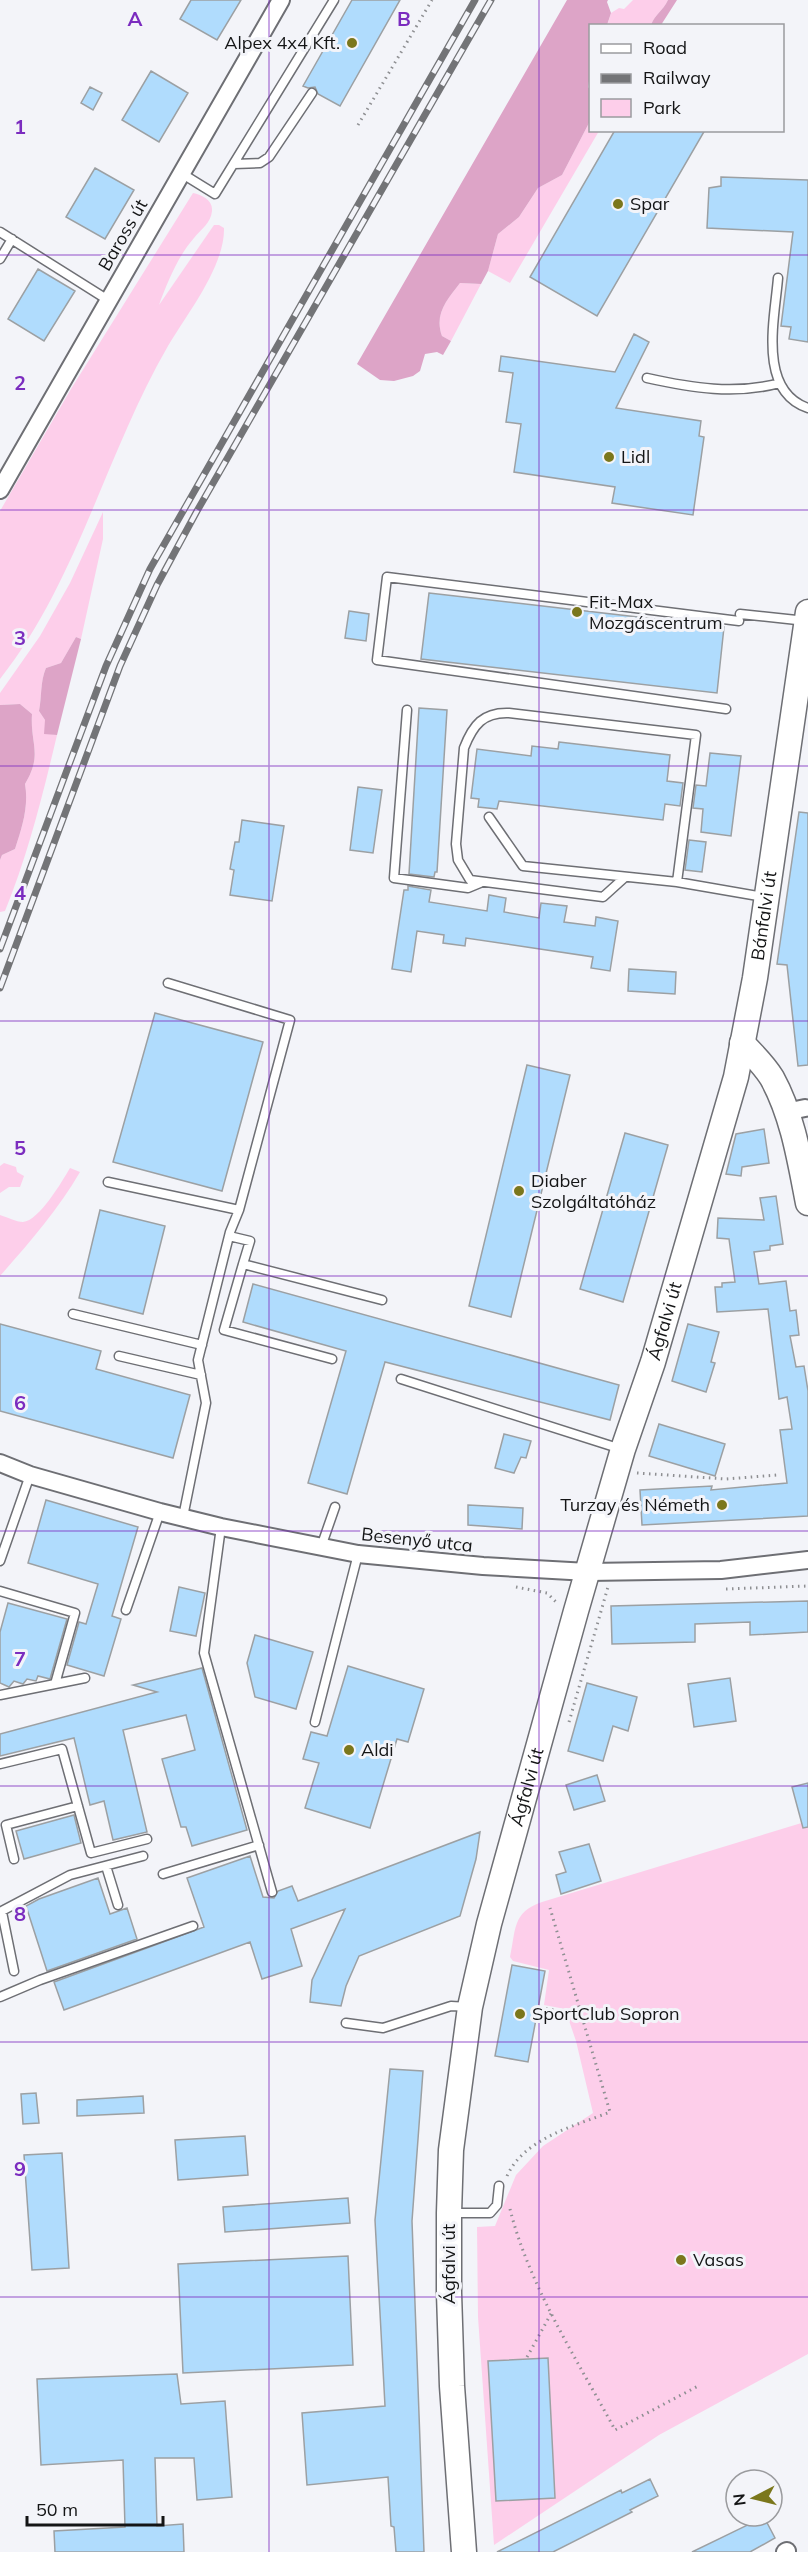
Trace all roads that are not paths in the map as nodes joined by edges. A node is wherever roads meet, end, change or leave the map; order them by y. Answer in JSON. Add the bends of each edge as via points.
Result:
{"nodes":[{"id":1,"x":280,"y":0,"type":"edge"},
{"id":2,"x":334,"y":0,"type":"edge"},
{"id":3,"x":312,"y":93,"type":"dead end"},
{"id":4,"x":234,"y":164,"type":"junction"},
{"id":5,"x":181,"y":173,"type":"junction"},
{"id":6,"x":0,"y":232,"type":"edge"},
{"id":7,"x":12,"y":238,"type":"junction"},
{"id":8,"x":0,"y":259,"type":"edge"},
{"id":9,"x":778,"y":278,"type":"dead end"},
{"id":10,"x":108,"y":300,"type":"junction"},
{"id":11,"x":647,"y":378,"type":"dead end"},
{"id":12,"x":780,"y":383,"type":"junction"},
{"id":13,"x":808,"y":408,"type":"edge"},
{"id":14,"x":0,"y":490,"type":"edge"},
{"id":15,"x":807,"y":616,"type":"edge"},
{"id":16,"x":726,"y":709,"type":"dead end"},
{"id":17,"x":407,"y":710,"type":"dead end"},
{"id":18,"x":489,"y":817,"type":"dead end"},
{"id":19,"x":624,"y":878,"type":"junction"},
{"id":20,"x":677,"y":882,"type":"junction"},
{"id":21,"x":480,"y":883,"type":"junction"},
{"id":22,"x":766,"y":897,"type":"junction"},
{"id":23,"x":168,"y":983,"type":"dead end"},
{"id":24,"x":742,"y":1043,"type":"junction"},
{"id":25,"x":800,"y":1109,"type":"edge"},
{"id":26,"x":108,"y":1182,"type":"dead end"},
{"id":27,"x":808,"y":1203,"type":"edge"},
{"id":28,"x":238,"y":1210,"type":"junction"},
{"id":29,"x":230,"y":1234,"type":"junction"},
{"id":30,"x":243,"y":1264,"type":"junction"},
{"id":31,"x":382,"y":1300,"type":"dead end"},
{"id":32,"x":73,"y":1314,"type":"dead end"},
{"id":33,"x":201,"y":1345,"type":"junction"},
{"id":34,"x":118,"y":1356,"type":"dead end"},
{"id":35,"x":332,"y":1359,"type":"dead end"},
{"id":36,"x":201,"y":1375,"type":"junction"},
{"id":37,"x":401,"y":1379,"type":"dead end"},
{"id":38,"x":621,"y":1460,"type":"junction"},
{"id":39,"x":0,"y":1463,"type":"edge"},
{"id":40,"x":30,"y":1475,"type":"junction"},
{"id":41,"x":335,"y":1507,"type":"dead end"},
{"id":42,"x":160,"y":1512,"type":"junction"},
{"id":43,"x":183,"y":1517,"type":"junction"},
{"id":44,"x":221,"y":1527,"type":"junction"},
{"id":45,"x":321,"y":1548,"type":"junction"},
{"id":46,"x":358,"y":1554,"type":"junction"},
{"id":47,"x":808,"y":1560,"type":"edge"},
{"id":48,"x":0,"y":1561,"type":"edge"},
{"id":49,"x":588,"y":1572,"type":"junction"},
{"id":50,"x":0,"y":1591,"type":"edge"},
{"id":51,"x":126,"y":1610,"type":"dead end"},
{"id":52,"x":85,"y":1678,"type":"dead end"},
{"id":53,"x":55,"y":1684,"type":"junction"},
{"id":54,"x":0,"y":1695,"type":"edge"},
{"id":55,"x":315,"y":1722,"type":"dead end"},
{"id":56,"x":0,"y":1764,"type":"edge"},
{"id":57,"x":78,"y":1806,"type":"junction"},
{"id":58,"x":147,"y":1839,"type":"dead end"},
{"id":59,"x":259,"y":1845,"type":"junction"},
{"id":60,"x":143,"y":1856,"type":"dead end"},
{"id":61,"x":14,"y":1860,"type":"dead end"},
{"id":62,"x":106,"y":1866,"type":"junction"},
{"id":63,"x":163,"y":1874,"type":"dead end"},
{"id":64,"x":272,"y":1892,"type":"dead end"},
{"id":65,"x":118,"y":1905,"type":"dead end"},
{"id":66,"x":1,"y":1912,"type":"edge"},
{"id":67,"x":193,"y":1926,"type":"dead end"},
{"id":68,"x":14,"y":1971,"type":"dead end"},
{"id":69,"x":0,"y":1996,"type":"edge"},
{"id":70,"x":470,"y":2007,"type":"junction"},
{"id":71,"x":346,"y":2023,"type":"dead end"},
{"id":72,"x":502,"y":2183,"type":"road end"},
{"id":73,"x":449,"y":2213,"type":"junction"},
{"id":74,"x":464,"y":2552,"type":"edge"}],
"edges":[{"from":1,"to":5,"type":"street","name":"Baross út"},
{"from":2,"to":4,"type":"lane"},
{"from":3,"to":4,"type":"lane","via":[[269,158],[260,163]]},
{"from":4,"to":5,"type":"lane","via":[[215,194]]},
{"from":5,"to":10,"type":"street","name":"Baross út"},
{"from":6,"to":7,"type":"lane"},
{"from":7,"to":8,"type":"lane"},
{"from":7,"to":10,"type":"lane"},
{"from":9,"to":12,"type":"lane","via":[[772,360]]},
{"from":10,"to":14,"type":"street","name":"Baross út"},
{"from":11,"to":12,"type":"lane","via":[[690,387],[734,390]]},
{"from":12,"to":13,"type":"lane"},
{"from":15,"to":16,"type":"lane","via":[[739,617],[387,577],[377,660]]},
{"from":15,"to":22,"type":"main road","name":"Bánfalvi út"},
{"from":17,"to":21,"type":"lane","via":[[394,878],[468,888]]},
{"from":18,"to":19,"type":"lane","via":[[523,866]]},
{"from":19,"to":20,"type":"lane"},
{"from":19,"to":21,"type":"lane","via":[[603,897]]},
{"from":20,"to":21,"type":"lane","via":[[696,735],[497,712],[481,718],[464,748],[456,844],[465,872],[470,880]]},
{"from":20,"to":22,"type":"lane"},
{"from":22,"to":24,"type":"main road","name":"Bánfalvi út"},
{"from":23,"to":28,"type":"lane","via":[[290,1020]]},
{"from":24,"to":25,"type":"main road"},
{"from":24,"to":38,"type":"main road","name":"Ágfalvi út","via":[[724,1122]]},
{"from":25,"to":27,"type":"main road","via":[[799,1156]]},
{"from":26,"to":28,"type":"lane"},
{"from":28,"to":29,"type":"lane"},
{"from":29,"to":30,"type":"lane","via":[[250,1241]]},
{"from":29,"to":33,"type":"lane"},
{"from":30,"to":31,"type":"lane"},
{"from":30,"to":35,"type":"lane","via":[[224,1330]]},
{"from":32,"to":33,"type":"lane"},
{"from":33,"to":36,"type":"lane"},
{"from":34,"to":36,"type":"lane"},
{"from":36,"to":43,"type":"lane","via":[[206,1403]]},
{"from":37,"to":38,"type":"lane"},
{"from":38,"to":49,"type":"main road","name":"Ágfalvi út"},
{"from":39,"to":40,"type":"street","name":"Besenyő utca"},
{"from":40,"to":42,"type":"street","name":"Besenyő utca"},
{"from":40,"to":48,"type":"lane"},
{"from":41,"to":45,"type":"lane"},
{"from":42,"to":43,"type":"street","name":"Besenyő utca"},
{"from":42,"to":51,"type":"lane"},
{"from":43,"to":44,"type":"street","name":"Besenyő utca"},
{"from":44,"to":45,"type":"street","name":"Besenyő utca"},
{"from":44,"to":59,"type":"lane","via":[[204,1653]]},
{"from":45,"to":46,"type":"street","name":"Besenyő utca"},
{"from":46,"to":49,"type":"street","name":"Besenyő utca"},
{"from":46,"to":55,"type":"lane"},
{"from":47,"to":49,"type":"street","name":"Besenyő utca","via":[[721,1570]]},
{"from":49,"to":70,"type":"main road","name":"Ágfalvi út","via":[[489,1924]]},
{"from":50,"to":53,"type":"lane","via":[[75,1613]]},
{"from":52,"to":53,"type":"lane"},
{"from":53,"to":54,"type":"lane"},
{"from":56,"to":57,"type":"lane","via":[[62,1749]]},
{"from":57,"to":58,"type":"lane","via":[[91,1853]]},
{"from":57,"to":61,"type":"lane","via":[[6,1825]]},
{"from":59,"to":63,"type":"lane"},
{"from":59,"to":64,"type":"lane"},
{"from":60,"to":62,"type":"lane"},
{"from":62,"to":65,"type":"lane"},
{"from":62,"to":66,"type":"lane","via":[[70,1875]]},
{"from":66,"to":68,"type":"lane"},
{"from":67,"to":69,"type":"lane"},
{"from":70,"to":71,"type":"lane","via":[[451,2006],[383,2028]]},
{"from":70,"to":73,"type":"main road","name":"Ágfalvi út","via":[[451,2151]]},
{"from":72,"to":73,"type":"lane","via":[[490,2213]]},
{"from":73,"to":74,"type":"main road","name":"Ágfalvi út","via":[[452,2386]]}]}
